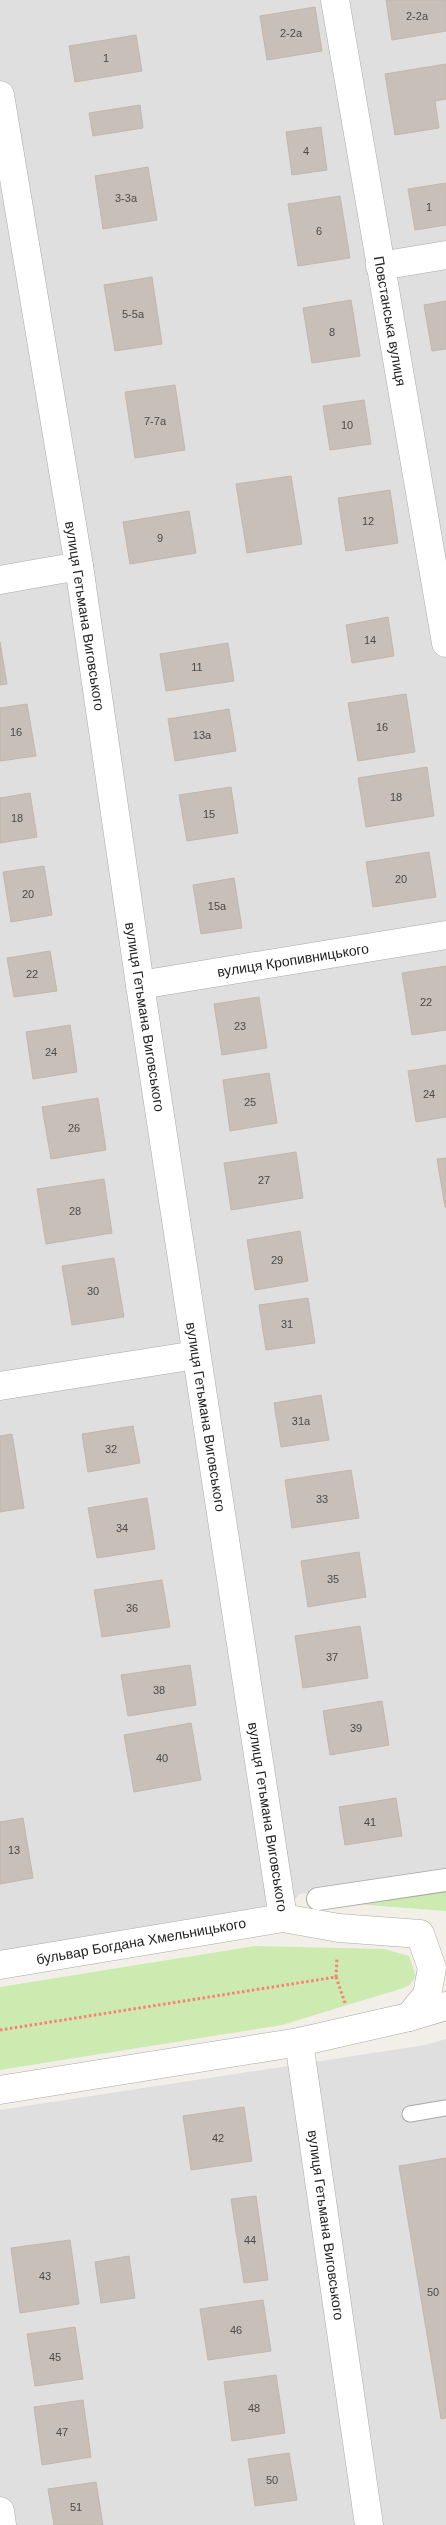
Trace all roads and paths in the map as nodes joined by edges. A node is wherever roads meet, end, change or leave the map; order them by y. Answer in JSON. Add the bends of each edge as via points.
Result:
{"nodes":[{"id":1,"x":335,"y":0,"type":"edge"},
{"id":2,"x":0,"y":95,"type":"edge"},
{"id":3,"x":446,"y":255,"type":"edge"},
{"id":4,"x":380,"y":266,"type":"junction"},
{"id":5,"x":79,"y":566,"type":"junction"},
{"id":6,"x":0,"y":580,"type":"edge"},
{"id":7,"x":442,"y":589,"type":"edge"},
{"id":8,"x":446,"y":643,"type":"edge"},
{"id":9,"x":446,"y":935,"type":"edge"},
{"id":10,"x":140,"y":986,"type":"junction"},
{"id":11,"x":196,"y":1355,"type":"junction"},
{"id":12,"x":0,"y":1386,"type":"edge"},
{"id":13,"x":446,"y":1880,"type":"edge"},
{"id":14,"x":318,"y":1899,"type":"dead end"},
{"id":15,"x":283,"y":1918,"type":"junction"},
{"id":16,"x":339,"y":1928,"type":"junction"},
{"id":17,"x":433,"y":1935,"type":"edge"},
{"id":18,"x":0,"y":1965,"type":"edge"},
{"id":19,"x":446,"y":2006,"type":"edge"},
{"id":20,"x":409,"y":2017,"type":"junction"},
{"id":21,"x":0,"y":2030,"type":"edge"},
{"id":22,"x":299,"y":2042,"type":"junction"},
{"id":23,"x":0,"y":2090,"type":"edge"},
{"id":24,"x":446,"y":2108,"type":"edge"},
{"id":25,"x":410,"y":2114,"type":"dead end"},
{"id":26,"x":0,"y":2511,"type":"edge"},
{"id":27,"x":2,"y":2525,"type":"edge"},
{"id":28,"x":369,"y":2525,"type":"edge"}],
"edges":[{"from":1,"to":4,"type":"street","name":"Повстанська вулиця"},
{"from":2,"to":5,"type":"street","name":"вулиця Гетьмана Виговського"},
{"from":3,"to":4,"type":"street"},
{"from":4,"to":7,"type":"street","name":"Повстанська вулиця"},
{"from":5,"to":6,"type":"street"},
{"from":5,"to":10,"type":"street","name":"вулиця Гетьмана Виговського"},
{"from":7,"to":8,"type":"street","name":"Повстанська вулиця"},
{"from":9,"to":10,"type":"street","name":"вулиця Кропивницького"},
{"from":10,"to":11,"type":"street","name":"вулиця Гетьмана Виговського"},
{"from":11,"to":12,"type":"street"},
{"from":11,"to":15,"type":"street","name":"вулиця Гетьмана Виговського"},
{"from":13,"to":14,"type":"street"},
{"from":15,"to":16,"type":"street","name":"вулиця Гетьмана Виговського"},
{"from":15,"to":18,"type":"street","name":"бульвар Богдана Хмельницького"},
{"from":16,"to":17,"type":"street","name":"вулиця Гетьмана Виговського"},
{"from":16,"to":21,"type":"path","via":[[336,1977]]},
{"from":17,"to":20,"type":"street","name":"вулиця Гетьмана Виговського","via":[[427,1994]]},
{"from":19,"to":20,"type":"street"},
{"from":20,"to":22,"type":"street"},
{"from":22,"to":23,"type":"street"},
{"from":22,"to":28,"type":"street","name":"вулиця Гетьмана Виговського"},
{"from":24,"to":25,"type":"lane"},
{"from":26,"to":27,"type":"street"}]}
